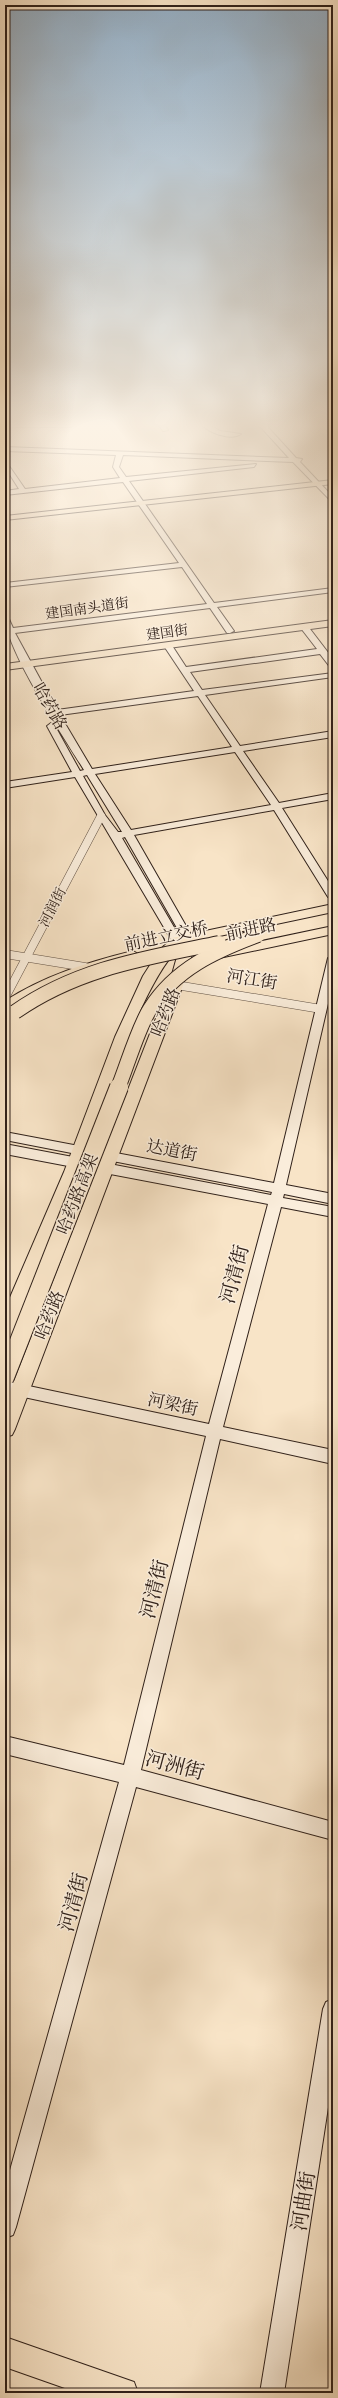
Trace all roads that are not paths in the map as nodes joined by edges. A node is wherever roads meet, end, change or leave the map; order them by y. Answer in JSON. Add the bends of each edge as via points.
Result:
{"nodes":[{"id":1,"x":163,"y":536,"type":"edge"},
{"id":2,"x":183,"y":565,"type":"junction"},
{"id":3,"x":5,"y":585,"type":"edge"},
{"id":4,"x":333,"y":590,"type":"edge"},
{"id":5,"x":211,"y":605,"type":"junction"},
{"id":6,"x":333,"y":618,"type":"edge"},
{"id":7,"x":5,"y":619,"type":"edge"},
{"id":8,"x":333,"y":624,"type":"edge"},
{"id":9,"x":304,"y":627,"type":"junction"},
{"id":10,"x":10,"y":631,"type":"junction"},
{"id":11,"x":230,"y":632,"type":"junction"},
{"id":12,"x":5,"y":640,"type":"edge"},
{"id":13,"x":168,"y":646,"type":"junction"},
{"id":14,"x":322,"y":651,"type":"junction"},
{"id":15,"x":16,"y":660,"type":"edge"},
{"id":16,"x":333,"y":665,"type":"edge"},
{"id":17,"x":5,"y":667,"type":"edge"},
{"id":18,"x":184,"y":670,"type":"junction"},
{"id":19,"x":333,"y":675,"type":"edge"},
{"id":20,"x":201,"y":693,"type":"junction"},
{"id":21,"x":53,"y":713,"type":"junction"},
{"id":22,"x":333,"y":734,"type":"edge"},
{"id":23,"x":237,"y":748,"type":"junction"},
{"id":24,"x":89,"y":772,"type":"junction"},
{"id":25,"x":78,"y":773,"type":"junction"},
{"id":26,"x":5,"y":785,"type":"edge"},
{"id":27,"x":333,"y":796,"type":"edge"},
{"id":28,"x":277,"y":807,"type":"junction"},
{"id":29,"x":100,"y":816,"type":"junction"},
{"id":30,"x":128,"y":834,"type":"junction"},
{"id":31,"x":116,"y":836,"type":"junction"},
{"id":32,"x":333,"y":897,"type":"edge"},
{"id":33,"x":333,"y":908,"type":"edge"},
{"id":34,"x":333,"y":918,"type":"edge"},
{"id":35,"x":333,"y":930,"type":"edge"},
{"id":36,"x":258,"y":935,"type":"junction"},
{"id":37,"x":178,"y":943,"type":"junction"},
{"id":38,"x":5,"y":954,"type":"edge"},
{"id":39,"x":26,"y":958,"type":"junction"},
{"id":40,"x":333,"y":958,"type":"edge"},
{"id":41,"x":182,"y":963,"type":"junction"},
{"id":42,"x":85,"y":967,"type":"junction"},
{"id":43,"x":154,"y":969,"type":"junction"},
{"id":44,"x":176,"y":985,"type":"junction"},
{"id":45,"x":5,"y":998,"type":"edge"},
{"id":46,"x":321,"y":1009,"type":"junction"},
{"id":47,"x":8,"y":1014,"type":"edge"},
{"id":48,"x":5,"y":1136,"type":"edge"},
{"id":49,"x":5,"y":1149,"type":"edge"},
{"id":50,"x":78,"y":1156,"type":"junction"},
{"id":51,"x":107,"y":1161,"type":"junction"},
{"id":52,"x":277,"y":1195,"type":"junction"},
{"id":53,"x":333,"y":1199,"type":"edge"},
{"id":54,"x":333,"y":1212,"type":"edge"},
{"id":55,"x":5,"y":1331,"type":"edge"},
{"id":56,"x":5,"y":1377,"type":"edge"},
{"id":57,"x":12,"y":1389,"type":"edge"},
{"id":58,"x":5,"y":1428,"type":"edge"},
{"id":59,"x":214,"y":1433,"type":"junction"},
{"id":60,"x":333,"y":1457,"type":"edge"},
{"id":61,"x":5,"y":1745,"type":"edge"},
{"id":62,"x":130,"y":1776,"type":"junction"},
{"id":63,"x":333,"y":1831,"type":"edge"},
{"id":64,"x":333,"y":2009,"type":"edge"},
{"id":65,"x":5,"y":2227,"type":"edge"},
{"id":66,"x":5,"y":2352,"type":"edge"},
{"id":67,"x":123,"y":2393,"type":"edge"},
{"id":68,"x":272,"y":2393,"type":"edge"}],
"edges":[{"from":1,"to":2,"type":"street"},
{"from":2,"to":3,"type":"street"},
{"from":2,"to":5,"type":"street"},
{"from":4,"to":5,"type":"street","name":"建国南头道街"},
{"from":5,"to":10,"type":"street","name":"建国南头道街"},
{"from":5,"to":11,"type":"street"},
{"from":6,"to":11,"type":"main road","name":"建国街"},
{"from":7,"to":10,"type":"street","name":"哈药路"},
{"from":8,"to":9,"type":"main road","name":"建国街"},
{"from":9,"to":13,"type":"main road","name":"建国街"},
{"from":9,"to":14,"type":"street"},
{"from":10,"to":15,"type":"street","name":"哈药路"},
{"from":11,"to":15,"type":"main road","name":"建国街"},
{"from":12,"to":15,"type":"street","name":"哈药路"},
{"from":13,"to":15,"type":"main road","name":"建国街"},
{"from":13,"to":18,"type":"street"},
{"from":14,"to":16,"type":"street"},
{"from":14,"to":18,"type":"street"},
{"from":15,"to":17,"type":"main road","name":"建国街"},
{"from":15,"to":21,"type":"street","name":"哈药路"},
{"from":15,"to":25,"type":"street","name":"哈药路"},
{"from":18,"to":20,"type":"street"},
{"from":19,"to":20,"type":"street"},
{"from":20,"to":21,"type":"street"},
{"from":20,"to":23,"type":"street"},
{"from":21,"to":24,"type":"street","name":"哈药路"},
{"from":22,"to":23,"type":"street"},
{"from":23,"to":24,"type":"street"},
{"from":23,"to":28,"type":"street"},
{"from":24,"to":25,"type":"street"},
{"from":24,"to":30,"type":"street","name":"哈药路"},
{"from":25,"to":26,"type":"street"},
{"from":25,"to":29,"type":"street","name":"哈药路"},
{"from":27,"to":28,"type":"street"},
{"from":28,"to":30,"type":"street"},
{"from":28,"to":32,"type":"street"},
{"from":29,"to":31,"type":"street","name":"哈药路"},
{"from":29,"to":39,"type":"street","name":"河润街"},
{"from":30,"to":31,"type":"street"},
{"from":30,"to":37,"type":"street","name":"哈药路"},
{"from":31,"to":37,"type":"street","name":"哈药路"},
{"from":33,"to":37,"type":"highway","name":"前进路"},
{"from":34,"to":36,"type":"highway","name":"前进立交桥"},
{"from":35,"to":41,"type":"highway","name":"前进路"},
{"from":36,"to":47,"type":"highway","name":"前进立交桥","bridge":true,"via":[[108,967],[44,993]]},
{"from":36,"to":56,"type":"highway","name":"哈药路高架","bridge":true,"via":[[195,962],[168,984],[149,1010]]},
{"from":37,"to":41,"type":"highway","name":"哈药路"},
{"from":37,"to":42,"type":"highway"},
{"from":37,"to":43,"type":"highway","name":"哈药路"},
{"from":38,"to":39,"type":"street"},
{"from":39,"to":42,"type":"street"},
{"from":39,"to":45,"type":"street","name":"河润街"},
{"from":40,"to":46,"type":"street","name":"河清街"},
{"from":41,"to":43,"type":"highway","name":"前进路"},
{"from":41,"to":44,"type":"highway","name":"哈药路"},
{"from":42,"to":47,"type":"highway","via":[[48,981]]},
{"from":43,"to":50,"type":"highway","name":"哈药路","via":[[135,1010]]},
{"from":44,"to":46,"type":"street","name":"河江街"},
{"from":44,"to":51,"type":"highway","name":"哈药路"},
{"from":46,"to":52,"type":"street","name":"河清街"},
{"from":48,"to":50,"type":"street"},
{"from":49,"to":50,"type":"street"},
{"from":50,"to":51,"type":"street"},
{"from":50,"to":55,"type":"highway","name":"哈药路"},
{"from":51,"to":52,"type":"street"},
{"from":51,"to":57,"type":"highway","name":"哈药路"},
{"from":52,"to":53,"type":"street"},
{"from":52,"to":54,"type":"street"},
{"from":52,"to":59,"type":"street","name":"河清街"},
{"from":57,"to":58,"type":"highway","name":"哈药路"},
{"from":57,"to":59,"type":"street","name":"河梁街"},
{"from":59,"to":60,"type":"street","name":"河梁街"},
{"from":59,"to":62,"type":"street","name":"河清街"},
{"from":61,"to":62,"type":"street","name":"河洲街"},
{"from":62,"to":63,"type":"street","name":"河洲街"},
{"from":62,"to":65,"type":"street","name":"河清街"},
{"from":64,"to":68,"type":"street","name":"河曲街"},
{"from":66,"to":67,"type":"highway"}]}
